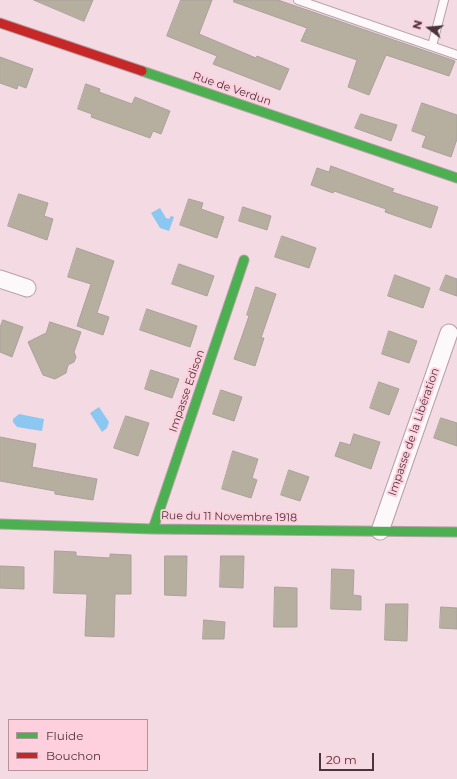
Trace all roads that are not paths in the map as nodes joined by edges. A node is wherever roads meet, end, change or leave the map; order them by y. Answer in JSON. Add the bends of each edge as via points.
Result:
{"nodes":[{"id":1,"x":298,"y":0,"type":"edge"},
{"id":2,"x":444,"y":0,"type":"edge"},
{"id":3,"x":0,"y":24,"type":"edge"},
{"id":4,"x":432,"y":46,"type":"junction"},
{"id":5,"x":457,"y":55,"type":"edge"},
{"id":6,"x":457,"y":178,"type":"edge"},
{"id":7,"x":244,"y":260,"type":"dead end"},
{"id":8,"x":0,"y":279,"type":"edge"},
{"id":9,"x":27,"y":288,"type":"dead end"},
{"id":10,"x":449,"y":333,"type":"dead end"},
{"id":11,"x":0,"y":524,"type":"edge"},
{"id":12,"x":153,"y":529,"type":"junction"},
{"id":13,"x":380,"y":531,"type":"junction"},
{"id":14,"x":457,"y":532,"type":"edge"}],
"edges":[{"from":1,"to":4,"type":"lane"},
{"from":2,"to":4,"type":"lane"},
{"from":3,"to":6,"type":"street","name":"Rue de Verdun"},
{"from":4,"to":5,"type":"lane"},
{"from":7,"to":12,"type":"street","name":"Impasse Edison"},
{"from":8,"to":9,"type":"street"},
{"from":10,"to":13,"type":"street","name":"Impasse de la Libération"},
{"from":11,"to":12,"type":"street","name":"Rue du 11 Novembre 1918"},
{"from":12,"to":13,"type":"street","name":"Rue du 11 Novembre 1918"},
{"from":13,"to":14,"type":"street","name":"Rue du 11 Novembre 1918"}]}
